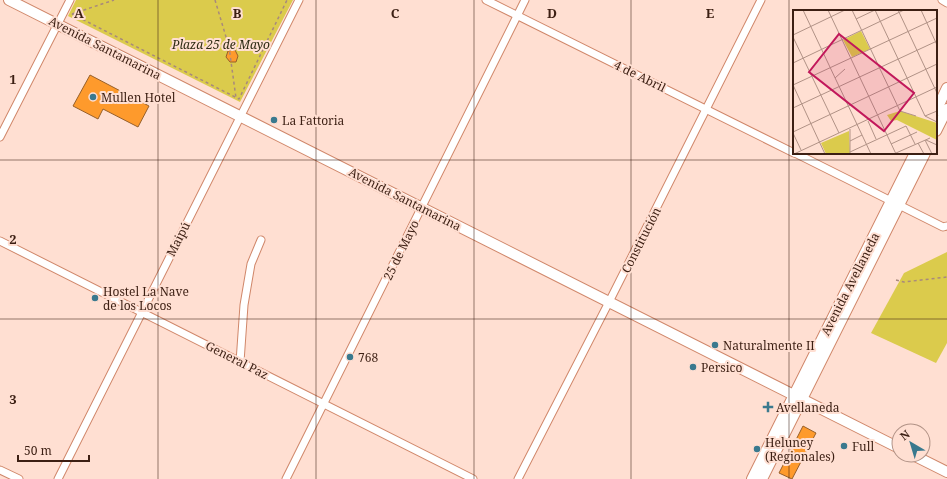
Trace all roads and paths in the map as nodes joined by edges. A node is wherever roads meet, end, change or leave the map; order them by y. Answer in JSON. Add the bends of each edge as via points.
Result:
{"nodes":[{"id":1,"x":10,"y":0,"type":"edge"},
{"id":2,"x":70,"y":0,"type":"edge"},
{"id":3,"x":114,"y":0,"type":"edge"},
{"id":4,"x":215,"y":0,"type":"edge"},
{"id":5,"x":287,"y":0,"type":"edge"},
{"id":6,"x":299,"y":0,"type":"edge"},
{"id":7,"x":486,"y":0,"type":"edge"},
{"id":8,"x":525,"y":0,"type":"edge"},
{"id":9,"x":761,"y":0,"type":"edge"},
{"id":10,"x":942,"y":0,"type":"edge"},
{"id":11,"x":947,"y":3,"type":"edge"},
{"id":12,"x":517,"y":16,"type":"junction"},
{"id":13,"x":58,"y":24,"type":"junction"},
{"id":14,"x":947,"y":88,"type":"edge"},
{"id":15,"x":236,"y":98,"type":"junction"},
{"id":16,"x":707,"y":109,"type":"junction"},
{"id":17,"x":937,"y":109,"type":"edge"},
{"id":18,"x":947,"y":109,"type":"edge"},
{"id":19,"x":240,"y":116,"type":"junction"},
{"id":20,"x":937,"y":129,"type":"edge"},
{"id":21,"x":0,"y":136,"type":"edge"},
{"id":22,"x":793,"y":152,"type":"edge"},
{"id":23,"x":796,"y":154,"type":"edge"},
{"id":24,"x":915,"y":154,"type":"edge"},
{"id":25,"x":924,"y":154,"type":"edge"},
{"id":26,"x":895,"y":203,"type":"junction"},
{"id":27,"x":422,"y":208,"type":"junction"},
{"id":28,"x":947,"y":226,"type":"edge"},
{"id":29,"x":261,"y":240,"type":"dead end"},
{"id":30,"x":0,"y":241,"type":"edge"},
{"id":31,"x":947,"y":277,"type":"edge"},
{"id":32,"x":896,"y":280,"type":"dead end"},
{"id":33,"x":609,"y":302,"type":"junction"},
{"id":34,"x":141,"y":312,"type":"junction"},
{"id":35,"x":240,"y":362,"type":"junction"},
{"id":36,"x":798,"y":397,"type":"junction"},
{"id":37,"x":324,"y":404,"type":"junction"},
{"id":38,"x":891,"y":444,"type":"edge"},
{"id":39,"x":929,"y":463,"type":"edge"},
{"id":40,"x":0,"y":470,"type":"edge"},
{"id":41,"x":947,"y":472,"type":"edge"},
{"id":42,"x":19,"y":479,"type":"edge"},
{"id":43,"x":58,"y":479,"type":"edge"},
{"id":44,"x":286,"y":479,"type":"edge"},
{"id":45,"x":473,"y":479,"type":"edge"},
{"id":46,"x":518,"y":479,"type":"edge"},
{"id":47,"x":752,"y":479,"type":"edge"},
{"id":48,"x":762,"y":479,"type":"edge"}],
"edges":[{"from":1,"to":13,"type":"main road","name":"Avenida Santamarina"},
{"from":2,"to":13,"type":"street"},
{"from":3,"to":15,"type":"path","via":[[72,14]]},
{"from":4,"to":15,"type":"path","via":[[229,47]]},
{"from":5,"to":15,"type":"path","via":[[239,99]]},
{"from":6,"to":19,"type":"street","name":"Maipú"},
{"from":7,"to":12,"type":"street","name":"4 de Abril"},
{"from":8,"to":12,"type":"street","name":"25 de Mayo"},
{"from":9,"to":16,"type":"street","name":"Constitución"},
{"from":10,"to":11,"type":"street"},
{"from":12,"to":16,"type":"street","name":"4 de Abril"},
{"from":12,"to":27,"type":"street","name":"25 de Mayo"},
{"from":13,"to":19,"type":"main road","name":"Avenida Santamarina"},
{"from":13,"to":21,"type":"street"},
{"from":14,"to":17,"type":"main road"},
{"from":16,"to":22,"type":"street","name":"4 de Abril"},
{"from":16,"to":33,"type":"street","name":"Constitución"},
{"from":18,"to":20,"type":"main road"},
{"from":19,"to":27,"type":"main road","name":"Avenida Santamarina"},
{"from":19,"to":34,"type":"street","name":"Maipú"},
{"from":23,"to":26,"type":"street","name":"4 de Abril"},
{"from":24,"to":26,"type":"main road","name":"Avenida Avellaneda"},
{"from":25,"to":26,"type":"main road","name":"Avenida Avellaneda"},
{"from":26,"to":28,"type":"street","name":"4 de Abril","via":[[943,227]]},
{"from":26,"to":36,"type":"main road","name":"Avenida Avellaneda"},
{"from":27,"to":33,"type":"main road","name":"Avenida Santamarina"},
{"from":27,"to":37,"type":"street","name":"25 de Mayo"},
{"from":29,"to":35,"type":"street","via":[[249,271]]},
{"from":30,"to":34,"type":"street","name":"General Paz"},
{"from":31,"to":32,"type":"path","via":[[904,282]]},
{"from":33,"to":36,"type":"main road","name":"Avenida Santamarina"},
{"from":33,"to":46,"type":"street","name":"Constitución"},
{"from":34,"to":35,"type":"street","name":"General Paz"},
{"from":34,"to":43,"type":"street","name":"Maipú"},
{"from":35,"to":37,"type":"street","name":"General Paz"},
{"from":36,"to":38,"type":"main road","name":"Avenida Santamarina"},
{"from":36,"to":47,"type":"main road","name":"Avenida Avellaneda"},
{"from":36,"to":48,"type":"main road","name":"Avenida Avellaneda"},
{"from":37,"to":44,"type":"street","name":"25 de Mayo"},
{"from":37,"to":45,"type":"street","name":"General Paz"},
{"from":39,"to":41,"type":"main road"},
{"from":40,"to":42,"type":"street"}]}
